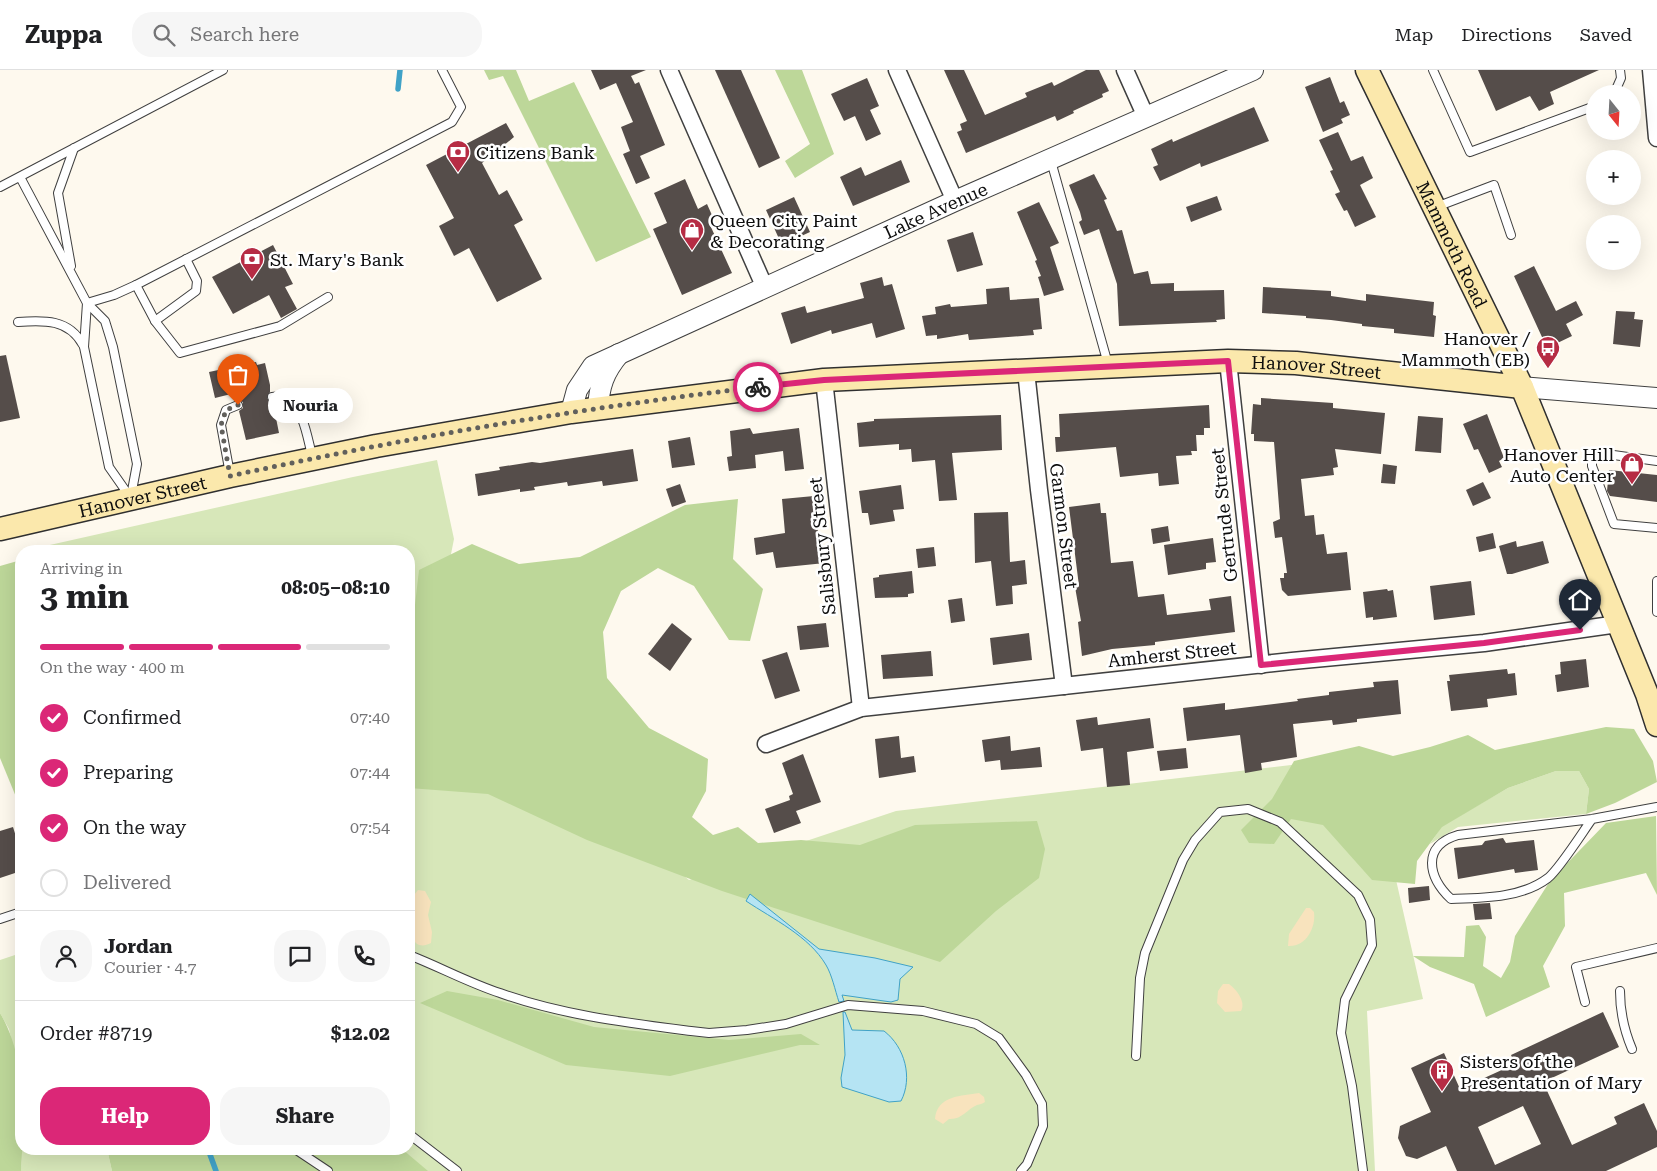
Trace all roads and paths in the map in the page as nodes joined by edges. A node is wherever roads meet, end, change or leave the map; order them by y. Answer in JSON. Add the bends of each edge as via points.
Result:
{"nodes":[{"id":1,"x":223,"y":70,"type":"edge"},
{"id":2,"x":442,"y":70,"type":"edge"},
{"id":3,"x":669,"y":70,"type":"edge"},
{"id":4,"x":897,"y":70,"type":"edge"},
{"id":5,"x":1125,"y":70,"type":"edge"},
{"id":6,"x":1253,"y":70,"type":"edge"},
{"id":7,"x":1367,"y":70,"type":"edge"},
{"id":8,"x":1433,"y":70,"type":"edge"},
{"id":9,"x":1620,"y":70,"type":"edge"},
{"id":10,"x":1651,"y":70,"type":"edge"},
{"id":11,"x":1618,"y":85,"type":"edge"},
{"id":12,"x":1586,"y":109,"type":"edge"},
{"id":13,"x":1146,"y":117,"type":"junction"},
{"id":14,"x":1657,"y":132,"type":"edge"},
{"id":15,"x":74,"y":148,"type":"junction"},
{"id":16,"x":1050,"y":159,"type":"junction"},
{"id":17,"x":20,"y":177,"type":"junction"},
{"id":18,"x":0,"y":187,"type":"edge"},
{"id":19,"x":955,"y":201,"type":"junction"},
{"id":20,"x":1434,"y":207,"type":"junction"},
{"id":21,"x":1511,"y":236,"type":"dead end"},
{"id":22,"x":186,"y":259,"type":"junction"},
{"id":23,"x":72,"y":273,"type":"junction"},
{"id":24,"x":136,"y":285,"type":"junction"},
{"id":25,"x":765,"y":288,"type":"junction"},
{"id":26,"x":328,"y":297,"type":"dead end"},
{"id":27,"x":86,"y":303,"type":"junction"},
{"id":28,"x":155,"y":321,"type":"junction"},
{"id":29,"x":18,"y":322,"type":"dead end"},
{"id":30,"x":84,"y":347,"type":"junction"},
{"id":31,"x":619,"y":354,"type":"junction"},
{"id":32,"x":1228,"y":361,"type":"junction"},
{"id":33,"x":1108,"y":366,"type":"junction"},
{"id":34,"x":1026,"y":371,"type":"junction"},
{"id":35,"x":824,"y":380,"type":"junction"},
{"id":36,"x":1522,"y":387,"type":"junction"},
{"id":37,"x":272,"y":397,"type":"dead end"},
{"id":38,"x":1657,"y":398,"type":"edge"},
{"id":39,"x":238,"y":405,"type":"dead end"},
{"id":40,"x":598,"y":409,"type":"junction"},
{"id":41,"x":571,"y":412,"type":"junction"},
{"id":42,"x":312,"y":458,"type":"junction"},
{"id":43,"x":1657,"y":460,"type":"edge"},
{"id":44,"x":230,"y":476,"type":"junction"},
{"id":45,"x":131,"y":499,"type":"junction"},
{"id":46,"x":1657,"y":528,"type":"edge"},
{"id":47,"x":0,"y":529,"type":"edge"},
{"id":48,"x":1657,"y":581,"type":"edge"},
{"id":49,"x":1657,"y":612,"type":"edge"},
{"id":50,"x":1618,"y":624,"type":"junction"},
{"id":51,"x":1261,"y":665,"type":"junction"},
{"id":52,"x":1064,"y":686,"type":"junction"},
{"id":53,"x":861,"y":708,"type":"junction"},
{"id":54,"x":1657,"y":725,"type":"edge"},
{"id":55,"x":766,"y":744,"type":"dead end"},
{"id":56,"x":1657,"y":806,"type":"edge"},
{"id":57,"x":1592,"y":819,"type":"junction"},
{"id":58,"x":15,"y":914,"type":"edge"},
{"id":59,"x":0,"y":920,"type":"edge"},
{"id":60,"x":1657,"y":948,"type":"edge"},
{"id":61,"x":415,"y":958,"type":"edge"},
{"id":62,"x":1620,"y":991,"type":"dead end"},
{"id":63,"x":1585,"y":1002,"type":"dead end"},
{"id":64,"x":1632,"y":1049,"type":"dead end"},
{"id":65,"x":1136,"y":1056,"type":"dead end"},
{"id":66,"x":415,"y":1139,"type":"edge"},
{"id":67,"x":304,"y":1155,"type":"edge"},
{"id":68,"x":328,"y":1171,"type":"edge"},
{"id":69,"x":457,"y":1171,"type":"edge"},
{"id":70,"x":1021,"y":1171,"type":"edge"},
{"id":71,"x":1363,"y":1171,"type":"edge"}],
"edges":[{"from":1,"to":15,"type":"lane"},
{"from":2,"to":22,"type":"lane","via":[[461,107],[452,122]]},
{"from":3,"to":25,"type":"street"},
{"from":4,"to":19,"type":"street"},
{"from":5,"to":13,"type":"street"},
{"from":6,"to":13,"type":"street","name":"Lake Avenue"},
{"from":7,"to":20,"type":"main road","name":"Mammoth Road"},
{"from":8,"to":12,"type":"lane","via":[[1470,152]]},
{"from":9,"to":11,"type":"lane"},
{"from":10,"to":14,"type":"street"},
{"from":13,"to":16,"type":"street","name":"Lake Avenue"},
{"from":15,"to":17,"type":"lane"},
{"from":15,"to":23,"type":"lane","via":[[58,193]]},
{"from":16,"to":19,"type":"street","name":"Lake Avenue"},
{"from":16,"to":33,"type":"lane"},
{"from":17,"to":18,"type":"lane"},
{"from":17,"to":23,"type":"lane"},
{"from":19,"to":25,"type":"street","name":"Lake Avenue"},
{"from":20,"to":21,"type":"lane","via":[[1494,185]]},
{"from":20,"to":36,"type":"main road","name":"Mammoth Road"},
{"from":22,"to":24,"type":"lane"},
{"from":22,"to":28,"type":"lane","via":[[198,281],[196,291]]},
{"from":23,"to":27,"type":"lane"},
{"from":24,"to":27,"type":"lane"},
{"from":24,"to":28,"type":"lane"},
{"from":25,"to":31,"type":"street","name":"Lake Avenue"},
{"from":26,"to":28,"type":"lane","via":[[280,326],[180,353]]},
{"from":27,"to":30,"type":"lane"},
{"from":27,"to":45,"type":"lane","via":[[105,321],[113,347],[137,464]]},
{"from":29,"to":30,"type":"lane","via":[[56,322],[79,338]]},
{"from":30,"to":45,"type":"lane","via":[[109,467]]},
{"from":31,"to":40,"type":"street","via":[[601,382]]},
{"from":31,"to":41,"type":"street","name":"Lake Avenue","via":[[593,366],[578,390]]},
{"from":32,"to":33,"type":"main road","name":"Hanover Street"},
{"from":32,"to":36,"type":"main road","name":"Hanover Street","via":[[1296,363]]},
{"from":32,"to":51,"type":"street","name":"Gertrude Street"},
{"from":33,"to":34,"type":"main road","name":"Hanover Street"},
{"from":34,"to":35,"type":"main road","name":"Hanover Street"},
{"from":34,"to":52,"type":"street","name":"Garmon Street"},
{"from":35,"to":40,"type":"main road","name":"Hanover Street"},
{"from":35,"to":53,"type":"street","name":"Salisbury Street"},
{"from":36,"to":38,"type":"street","name":"Hanover Street"},
{"from":36,"to":50,"type":"main road","name":"Mammoth Road"},
{"from":37,"to":42,"type":"lane","via":[[288,395],[295,402],[304,420]]},
{"from":39,"to":44,"type":"lane","via":[[226,410],[221,425]]},
{"from":40,"to":41,"type":"main road","name":"Hanover Street"},
{"from":41,"to":42,"type":"main road","name":"Hanover Street"},
{"from":42,"to":44,"type":"main road","name":"Hanover Street"},
{"from":43,"to":46,"type":"lane","via":[[1592,452],[1592,466],[1614,524]]},
{"from":44,"to":45,"type":"main road","name":"Hanover Street"},
{"from":45,"to":47,"type":"main road","name":"Hanover Street"},
{"from":48,"to":49,"type":"lane"},
{"from":50,"to":51,"type":"street","name":"Amherst Street","via":[[1475,644]]},
{"from":50,"to":54,"type":"main road","name":"Mammoth Road"},
{"from":51,"to":52,"type":"street","name":"Amherst Street"},
{"from":52,"to":53,"type":"street","name":"Amherst Street"},
{"from":53,"to":55,"type":"street","name":"Amherst Street"},
{"from":56,"to":57,"type":"lane"},
{"from":57,"to":57,"type":"lane","via":[[1444,839],[1432,855],[1432,869],[1438,887],[1451,899],[1527,890],[1550,877]]},
{"from":58,"to":59,"type":"lane"},
{"from":60,"to":63,"type":"lane","via":[[1576,967]]},
{"from":61,"to":70,"type":"lane","via":[[460,978],[532,1003],[691,1031],[709,1033],[786,1024],[848,1005],[923,1011],[976,1024],[999,1038],[1042,1104],[1043,1126]]},
{"from":62,"to":64,"type":"lane","via":[[1622,1016]]},
{"from":65,"to":71,"type":"lane","via":[[1140,978],[1145,953],[1183,860],[1195,840],[1220,812],[1248,809],[1280,822],[1358,895],[1370,920],[1372,945],[1345,1000],[1341,1033],[1352,1086]]},
{"from":66,"to":69,"type":"lane"},
{"from":67,"to":68,"type":"lane"}]}
